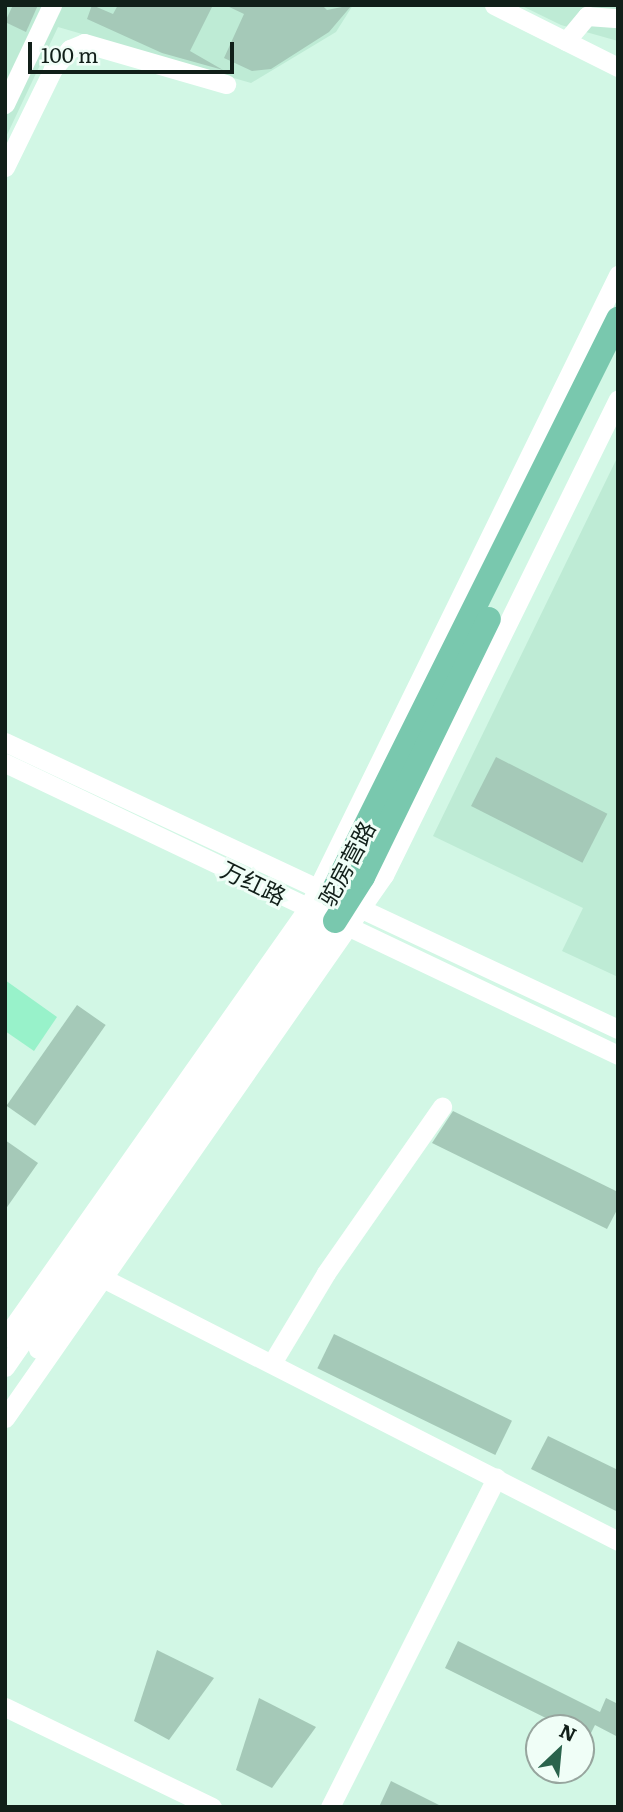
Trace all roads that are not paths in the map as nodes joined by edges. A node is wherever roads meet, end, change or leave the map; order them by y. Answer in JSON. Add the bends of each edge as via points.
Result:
{"nodes":[{"id":1,"x":52,"y":5,"type":"edge"},
{"id":2,"x":494,"y":5,"type":"edge"},
{"id":3,"x":587,"y":10,"type":"edge"},
{"id":4,"x":618,"y":18,"type":"edge"},
{"id":5,"x":566,"y":41,"type":"junction"},
{"id":6,"x":618,"y":67,"type":"edge"},
{"id":7,"x":226,"y":84,"type":"dead end"},
{"id":8,"x":5,"y":104,"type":"edge"},
{"id":9,"x":5,"y":167,"type":"edge"},
{"id":10,"x":618,"y":275,"type":"edge"},
{"id":11,"x":618,"y":319,"type":"edge"},
{"id":12,"x":618,"y":357,"type":"edge"},
{"id":13,"x":618,"y":399,"type":"edge"},
{"id":14,"x":5,"y":742,"type":"edge"},
{"id":15,"x":5,"y":763,"type":"edge"},
{"id":16,"x":334,"y":908,"type":"junction"},
{"id":17,"x":618,"y":1029,"type":"edge"},
{"id":18,"x":618,"y":1055,"type":"edge"},
{"id":19,"x":442,"y":1107,"type":"dead end"},
{"id":20,"x":98,"y":1275,"type":"junction"},
{"id":21,"x":5,"y":1338,"type":"edge"},
{"id":22,"x":272,"y":1363,"type":"junction"},
{"id":23,"x":5,"y":1367,"type":"edge"},
{"id":24,"x":5,"y":1396,"type":"edge"},
{"id":25,"x":5,"y":1419,"type":"edge"},
{"id":26,"x":496,"y":1478,"type":"junction"},
{"id":27,"x":618,"y":1541,"type":"edge"},
{"id":28,"x":5,"y":1707,"type":"edge"},
{"id":29,"x":212,"y":1807,"type":"edge"},
{"id":30,"x":330,"y":1807,"type":"edge"}],
"edges":[{"from":1,"to":8,"type":"street"},
{"from":2,"to":5,"type":"street"},
{"from":3,"to":4,"type":"street"},
{"from":3,"to":5,"type":"street"},
{"from":5,"to":6,"type":"street"},
{"from":7,"to":9,"type":"street","via":[[84,43],[70,49],[53,69]]},
{"from":10,"to":16,"type":"street"},
{"from":11,"to":16,"type":"main road","name":"驼房营路"},
{"from":12,"to":16,"type":"main road","name":"驼房营路"},
{"from":13,"to":16,"type":"street"},
{"from":14,"to":16,"type":"street","name":"万红路"},
{"from":15,"to":16,"type":"street","name":"万红路"},
{"from":16,"to":17,"type":"street","name":"万红路"},
{"from":16,"to":18,"type":"street","name":"万红路"},
{"from":16,"to":20,"type":"street","name":"驼房营路"},
{"from":16,"to":21,"type":"street"},
{"from":16,"to":23,"type":"street","name":"驼房营路"},
{"from":19,"to":22,"type":"street","via":[[326,1273]]},
{"from":20,"to":22,"type":"street"},
{"from":20,"to":24,"type":"street","name":"驼房营路"},
{"from":20,"to":25,"type":"street"},
{"from":22,"to":26,"type":"street"},
{"from":26,"to":27,"type":"street"},
{"from":26,"to":30,"type":"street"},
{"from":28,"to":29,"type":"street"}]}
